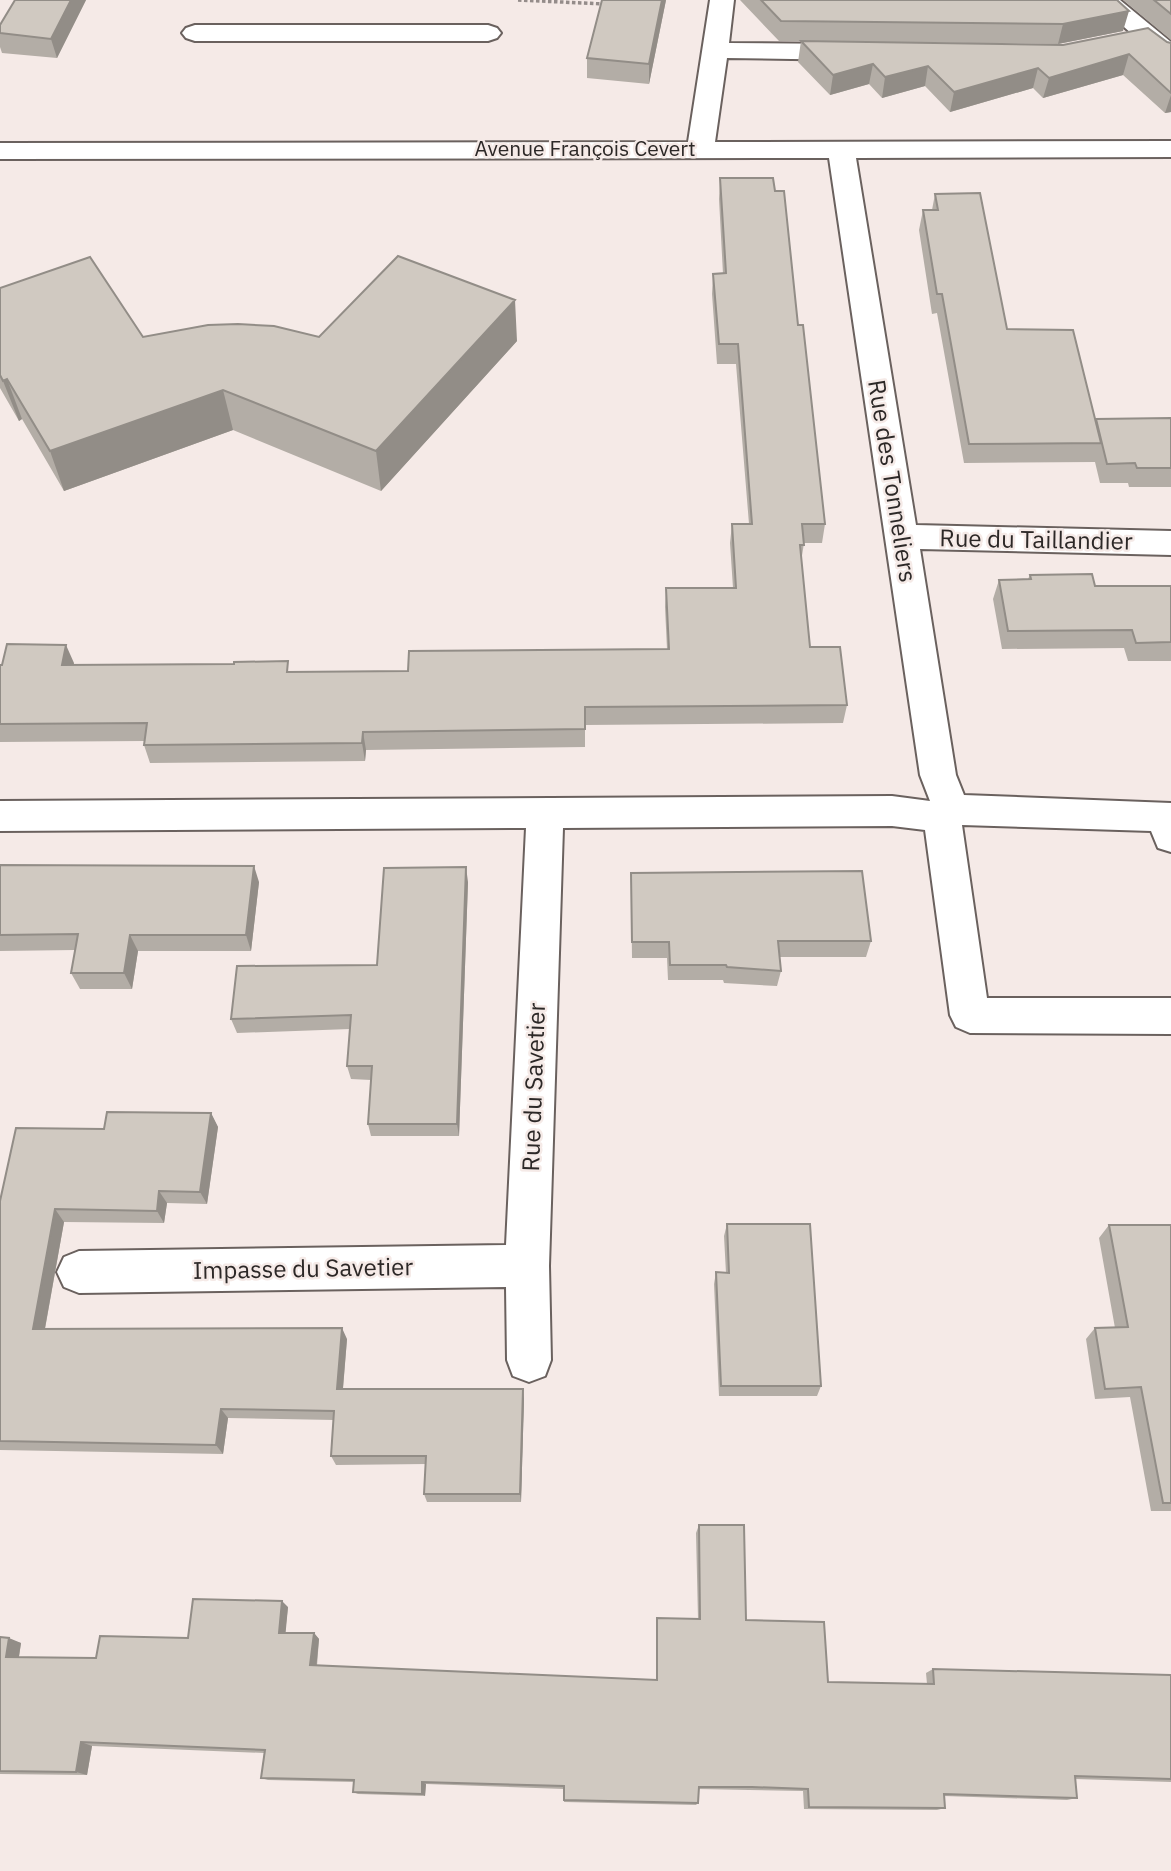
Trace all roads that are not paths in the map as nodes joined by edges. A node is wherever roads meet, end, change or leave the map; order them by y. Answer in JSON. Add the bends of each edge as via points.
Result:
{"nodes":[{"id":1,"x":722,"y":0,"type":"edge"},
{"id":2,"x":1105,"y":0,"type":"edge"},
{"id":3,"x":195,"y":33,"type":"dead end"},
{"id":4,"x":488,"y":33,"type":"dead end"},
{"id":5,"x":1147,"y":36,"type":"junction"},
{"id":6,"x":1121,"y":43,"type":"edge"},
{"id":7,"x":714,"y":50,"type":"junction"},
{"id":8,"x":879,"y":52,"type":"edge"},
{"id":9,"x":1171,"y":55,"type":"edge"},
{"id":10,"x":701,"y":148,"type":"junction"},
{"id":11,"x":841,"y":148,"type":"junction"},
{"id":12,"x":1171,"y":149,"type":"edge"},
{"id":13,"x":0,"y":151,"type":"edge"},
{"id":14,"x":901,"y":537,"type":"junction"},
{"id":15,"x":1171,"y":543,"type":"edge"},
{"id":16,"x":947,"y":813,"type":"junction"},
{"id":17,"x":545,"y":814,"type":"junction"},
{"id":18,"x":0,"y":816,"type":"edge"},
{"id":19,"x":1171,"y":836,"type":"edge"},
{"id":20,"x":1171,"y":1016,"type":"edge"},
{"id":21,"x":527,"y":1266,"type":"junction"},
{"id":22,"x":79,"y":1272,"type":"dead end"},
{"id":23,"x":529,"y":1360,"type":"dead end"}],
"edges":[{"from":1,"to":7,"type":"street"},
{"from":2,"to":5,"type":"street"},
{"from":3,"to":4,"type":"street","via":[[330,21]]},
{"from":5,"to":6,"type":"street"},
{"from":5,"to":9,"type":"street"},
{"from":7,"to":8,"type":"street"},
{"from":7,"to":10,"type":"street"},
{"from":10,"to":11,"type":"street","name":"Avenue François Cevert"},
{"from":10,"to":13,"type":"street","name":"Avenue François Cevert"},
{"from":11,"to":12,"type":"street","name":"Avenue François Cevert"},
{"from":11,"to":14,"type":"street","name":"Rue des Tonneliers"},
{"from":14,"to":15,"type":"street","name":"Rue du Taillandier"},
{"from":14,"to":16,"type":"street","name":"Rue des Tonneliers"},
{"from":16,"to":17,"type":"street"},
{"from":16,"to":19,"type":"street","via":[[1165,816]]},
{"from":16,"to":20,"type":"street","name":"Rue des Tonneliers","via":[[970,1015]]},
{"from":17,"to":18,"type":"street"},
{"from":17,"to":21,"type":"street","name":"Rue du Savetier"},
{"from":21,"to":22,"type":"street","name":"Impasse du Savetier"},
{"from":21,"to":23,"type":"street","name":"Rue du Savetier"}]}
